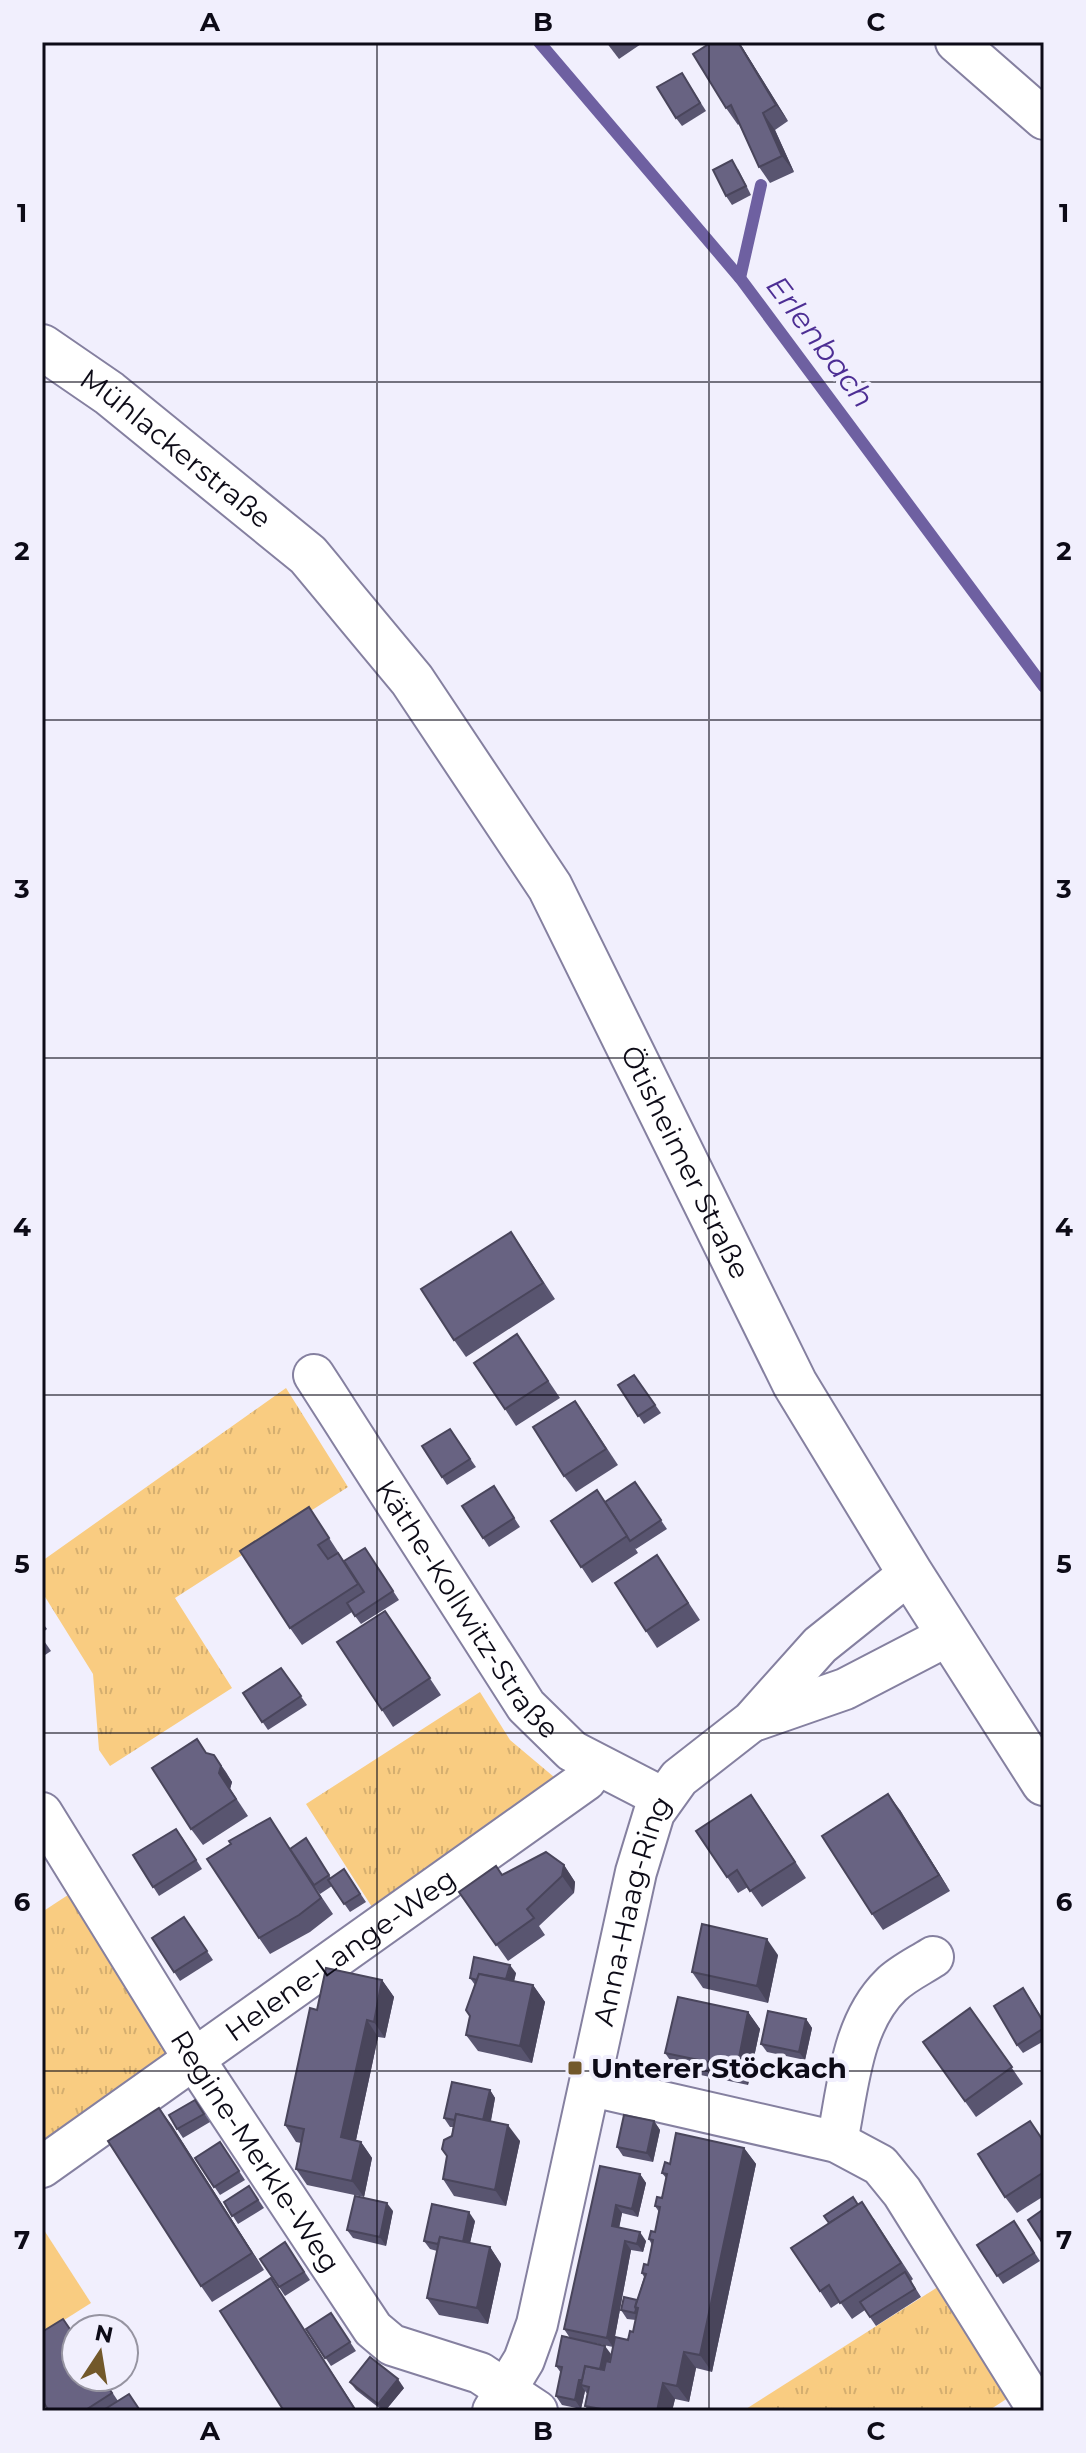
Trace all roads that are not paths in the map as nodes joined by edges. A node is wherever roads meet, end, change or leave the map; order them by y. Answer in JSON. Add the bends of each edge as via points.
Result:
{"nodes":[{"id":1,"x":956,"y":42,"type":"edge"},
{"id":2,"x":1044,"y":119,"type":"edge"},
{"id":3,"x":42,"y":347,"type":"edge"},
{"id":4,"x":308,"y":555,"type":"joint"},
{"id":5,"x":314,"y":1375,"type":"dead end"},
{"id":6,"x":910,"y":1573,"type":"junction"},
{"id":7,"x":949,"y":1635,"type":"junction"},
{"id":8,"x":752,"y":1721,"type":"junction"},
{"id":9,"x":595,"y":1765,"type":"junction"},
{"id":10,"x":1044,"y":1783,"type":"edge"},
{"id":11,"x":663,"y":1798,"type":"junction"},
{"id":12,"x":42,"y":1813,"type":"edge"},
{"id":13,"x":933,"y":1957,"type":"dead end"},
{"id":14,"x":194,"y":2059,"type":"junction"},
{"id":15,"x":592,"y":2086,"type":"junction"},
{"id":16,"x":837,"y":2142,"type":"junction"},
{"id":17,"x":42,"y":2167,"type":"edge"},
{"id":18,"x":513,"y":2404,"type":"edge"},
{"id":19,"x":1039,"y":2411,"type":"edge"}],
"edges":[{"from":1,"to":2,"type":"street"},
{"from":3,"to":4,"type":"main road","name":"Mühlackerstraße","via":[[109,393]]},
{"from":4,"to":6,"type":"main road","name":"Ötisheimer Straße","via":[[412,680],[550,887],[795,1384]]},
{"from":5,"to":9,"type":"street","name":"Käthe-Kollwitz-Straße","via":[[526,1706],[551,1734]]},
{"from":6,"to":7,"type":"main road","name":"Ötisheimer Straße"},
{"from":6,"to":8,"type":"street","name":"Anna-Haag-Ring","via":[[820,1645]]},
{"from":7,"to":8,"type":"street","name":"Anna-Haag-Ring","via":[[845,1689]]},
{"from":7,"to":10,"type":"main road","name":"Ötisheimer Straße"},
{"from":8,"to":11,"type":"street","name":"Anna-Haag-Ring","via":[[706,1754]]},
{"from":9,"to":11,"type":"street","name":"Käthe-Kollwitz-Straße"},
{"from":9,"to":14,"type":"street","name":"Helene-Lange-Weg","via":[[586,1780]]},
{"from":11,"to":15,"type":"street","name":"Anna-Haag-Ring","via":[[636,1872]]},
{"from":12,"to":14,"type":"street","name":"Regine-Merkle-Weg"},
{"from":13,"to":16,"type":"street","via":[[893,1982],[872,2006],[859,2037]]},
{"from":14,"to":17,"type":"street","name":"Helene-Lange-Weg"},
{"from":14,"to":18,"type":"street","name":"Regine-Merkle-Weg","via":[[373,2329],[392,2345],[453,2362]]},
{"from":15,"to":16,"type":"street"},
{"from":15,"to":18,"type":"street","name":"Anna-Haag-Ring","via":[[537,2324]]},
{"from":16,"to":19,"type":"street","via":[[880,2165],[902,2192]]}]}
